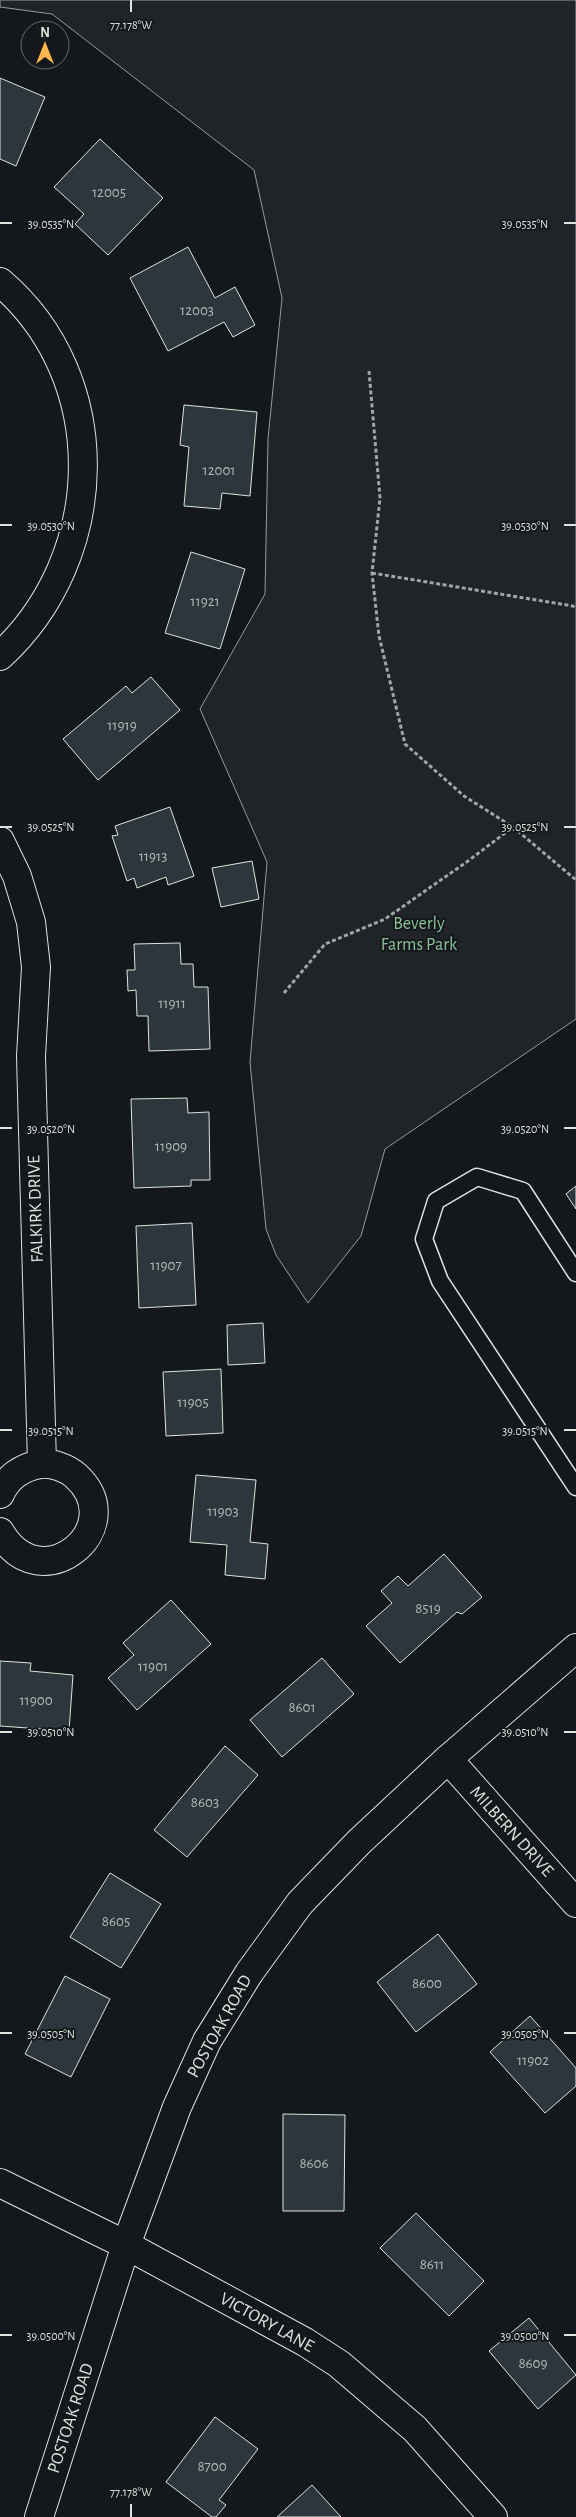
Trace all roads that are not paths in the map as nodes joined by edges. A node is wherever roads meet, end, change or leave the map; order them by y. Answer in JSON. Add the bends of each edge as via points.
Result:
{"nodes":[{"id":1,"x":0,"y":282,"type":"edge"},
{"id":2,"x":0,"y":656,"type":"edge"},
{"id":3,"x":0,"y":841,"type":"edge"},
{"id":4,"x":576,"y":1273,"type":"edge"},
{"id":5,"x":42,"y":1464,"type":"junction"},
{"id":6,"x":576,"y":1487,"type":"edge"},
{"id":7,"x":0,"y":1494,"type":"edge"},
{"id":8,"x":0,"y":1532,"type":"edge"},
{"id":9,"x":576,"y":1648,"type":"edge"},
{"id":10,"x":448,"y":1759,"type":"junction"},
{"id":11,"x":576,"y":1903,"type":"edge"},
{"id":12,"x":0,"y":2183,"type":"edge"},
{"id":13,"x":126,"y":2245,"type":"junction"},
{"id":14,"x":39,"y":2517,"type":"edge"},
{"id":15,"x":493,"y":2517,"type":"edge"}],
"edges":[{"from":1,"to":2,"type":"street","via":[[31,313],[68,376],[77,408],[84,472],[71,546],[53,587],[32,619]]},
{"from":3,"to":5,"type":"street","name":"FALKIRK DRIVE","via":[[17,876],[31,922],[36,967],[31,1056]]},
{"from":4,"to":6,"type":"lane","via":[[523,1191],[477,1177],[436,1201],[424,1239],[440,1280]]},
{"from":5,"to":7,"type":"street","via":[[14,1475]]},
{"from":5,"to":8,"type":"street","via":[[71,1472],[90,1495],[92,1525],[86,1539],[62,1558],[32,1560],[18,1554]]},
{"from":9,"to":10,"type":"street","name":"POSTOAK ROAD"},
{"from":10,"to":11,"type":"street","name":"MILBERN DRIVE"},
{"from":10,"to":13,"type":"street","name":"POSTOAK ROAD","via":[[359,1842],[300,1903],[249,1972],[207,2041],[177,2106]]},
{"from":12,"to":13,"type":"street","name":"VICTORY LANE"},
{"from":13,"to":14,"type":"street","name":"POSTOAK ROAD"},
{"from":13,"to":15,"type":"street","name":"VICTORY LANE","via":[[305,2342],[339,2364],[415,2429]]}]}
